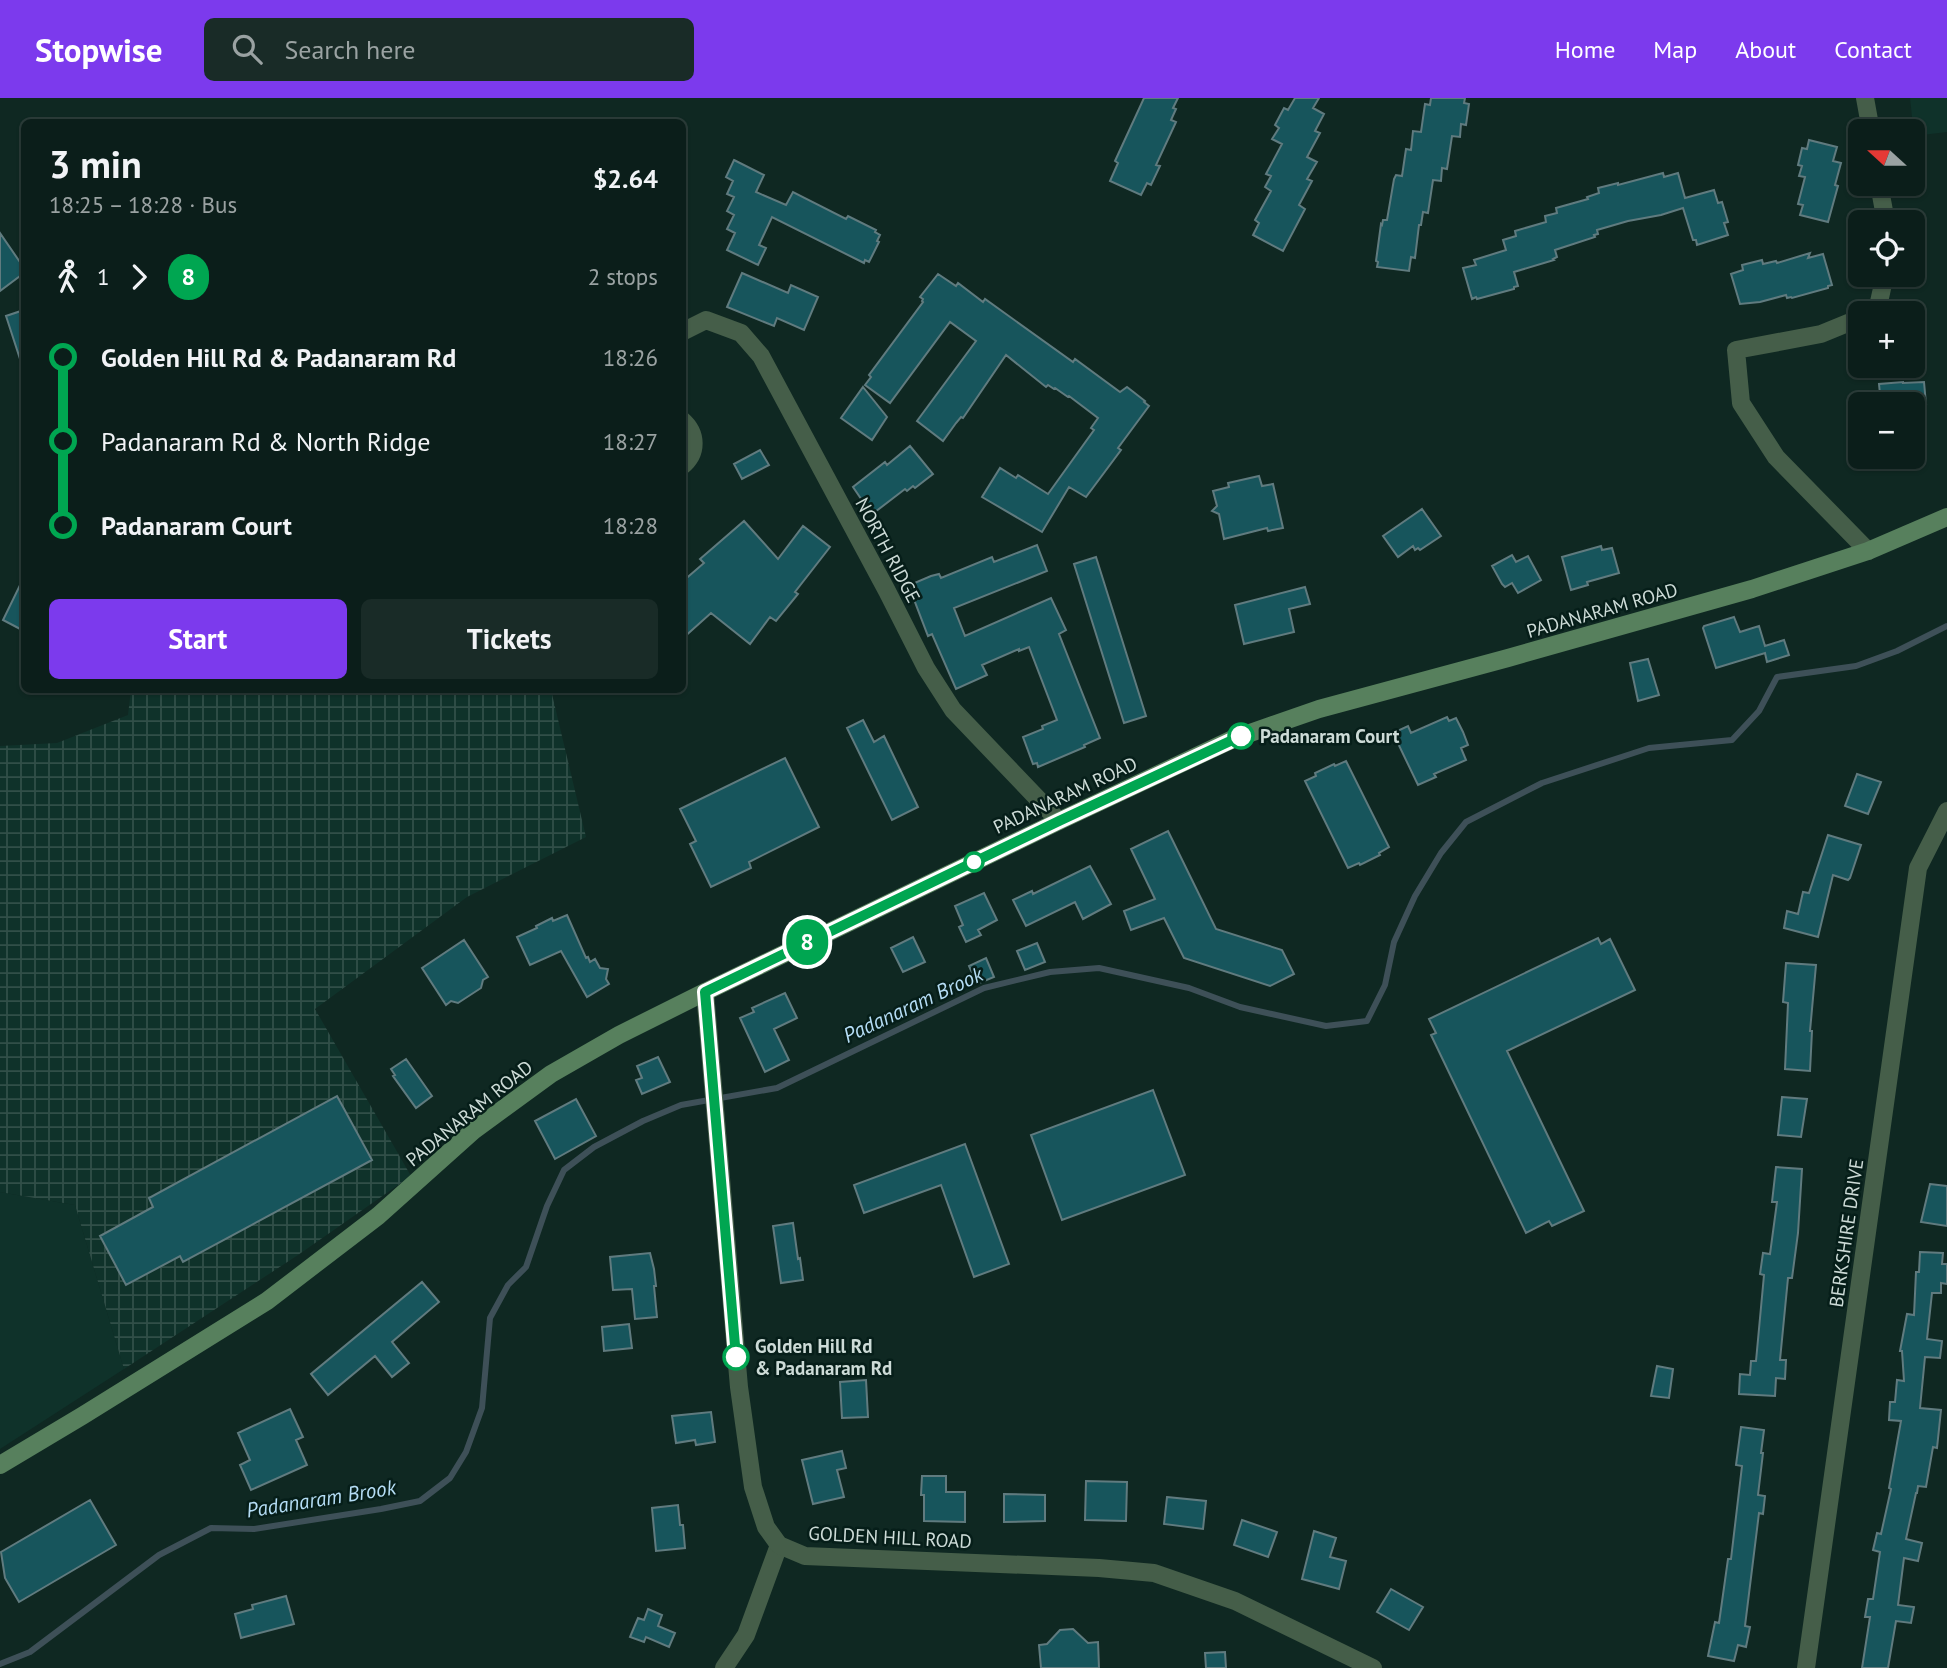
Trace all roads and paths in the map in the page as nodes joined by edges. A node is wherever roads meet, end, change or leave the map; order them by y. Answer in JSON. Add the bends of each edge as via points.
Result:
{"nodes":[{"id":1,"x":1865,"y":98,"type":"edge"},
{"id":2,"x":1869,"y":119,"type":"edge"},
{"id":3,"x":1848,"y":323,"type":"edge"},
{"id":4,"x":686,"y":330,"type":"edge"},
{"id":5,"x":686,"y":423,"type":"edge"},
{"id":6,"x":686,"y":461,"type":"edge"},
{"id":7,"x":1947,"y":517,"type":"edge"},
{"id":8,"x":1868,"y":551,"type":"junction"},
{"id":9,"x":1947,"y":811,"type":"edge"},
{"id":10,"x":1059,"y":821,"type":"junction"},
{"id":11,"x":705,"y":992,"type":"junction"},
{"id":12,"x":0,"y":1465,"type":"edge"},
{"id":13,"x":779,"y":1545,"type":"junction"},
{"id":14,"x":724,"y":1668,"type":"edge"},
{"id":15,"x":1373,"y":1668,"type":"edge"},
{"id":16,"x":1806,"y":1668,"type":"edge"}],
"edges":[{"from":1,"to":2,"type":"street"},
{"from":3,"to":8,"type":"street","via":[[1821,334],[1735,350],[1741,403],[1776,457]]},
{"from":4,"to":10,"type":"street","name":"NORTH RIDGE","via":[[706,320],[741,333],[761,356],[926,668],[954,710]]},
{"from":5,"to":6,"type":"street","via":[[694,434],[694,445]]},
{"from":7,"to":8,"type":"main road","name":"PADANARAM ROAD"},
{"from":8,"to":10,"type":"main road","name":"PADANARAM ROAD","via":[[1752,589],[1319,709],[1233,739]]},
{"from":9,"to":16,"type":"street","name":"BERKSHIRE DRIVE","via":[[1918,868]]},
{"from":10,"to":11,"type":"main road","name":"PADANARAM ROAD"},
{"from":11,"to":12,"type":"main road","name":"PADANARAM ROAD","via":[[551,1074],[473,1131],[378,1216],[267,1301]]},
{"from":11,"to":13,"type":"street","name":"GOLDEN HILL ROAD","via":[[739,1387],[753,1488],[766,1527]]},
{"from":13,"to":14,"type":"street","via":[[746,1635]]},
{"from":13,"to":15,"type":"street","name":"GOLDEN HILL ROAD","via":[[804,1556],[1154,1573],[1235,1601]]}]}
